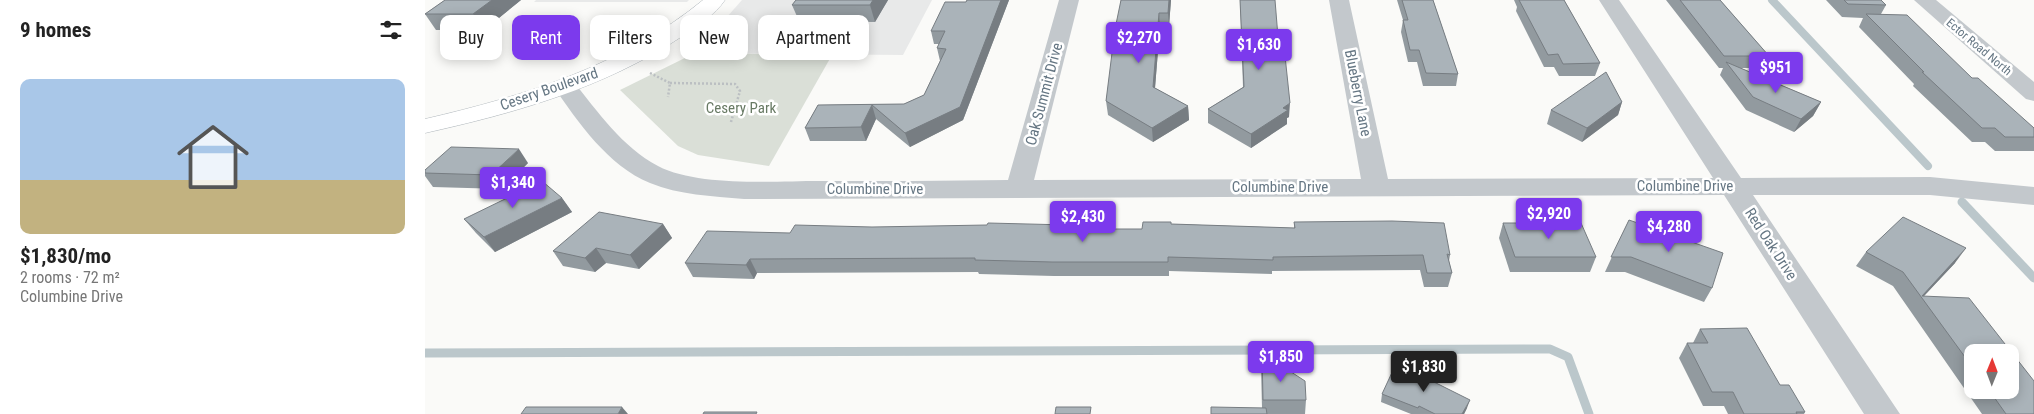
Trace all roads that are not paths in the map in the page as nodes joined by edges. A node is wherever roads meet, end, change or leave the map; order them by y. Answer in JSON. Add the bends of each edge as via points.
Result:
{"nodes":[{"id":1,"x":715,"y":0,"type":"edge"},
{"id":2,"x":1069,"y":0,"type":"edge"},
{"id":3,"x":1339,"y":0,"type":"edge"},
{"id":4,"x":1609,"y":0,"type":"edge"},
{"id":5,"x":1924,"y":0,"type":"edge"},
{"id":6,"x":565,"y":86,"type":"junction"},
{"id":7,"x":2034,"y":94,"type":"edge"},
{"id":8,"x":425,"y":126,"type":"edge"},
{"id":9,"x":1732,"y":185,"type":"junction"},
{"id":10,"x":1376,"y":186,"type":"junction"},
{"id":11,"x":1019,"y":188,"type":"junction"},
{"id":12,"x":2034,"y":196,"type":"edge"},
{"id":13,"x":1883,"y":414,"type":"edge"}],
"edges":[{"from":1,"to":6,"type":"main road","name":"Cesery Boulevard","via":[[675,33],[624,61]]},
{"from":2,"to":11,"type":"street","name":"Oak Summit Drive"},
{"from":3,"to":10,"type":"street","name":"Blueberry Lane"},
{"from":4,"to":9,"type":"street","name":"Red Oak Drive"},
{"from":5,"to":7,"type":"street","name":"Ector Road North"},
{"from":6,"to":8,"type":"main road","name":"Cesery Boulevard"},
{"from":6,"to":11,"type":"street","name":"Columbine Drive","via":[[620,151],[650,173],[691,185],[744,190]]},
{"from":9,"to":10,"type":"street","name":"Columbine Drive"},
{"from":9,"to":12,"type":"street","name":"Columbine Drive","via":[[1930,186]]},
{"from":9,"to":13,"type":"street","name":"Red Oak Drive"},
{"from":10,"to":11,"type":"street","name":"Columbine Drive"}]}
